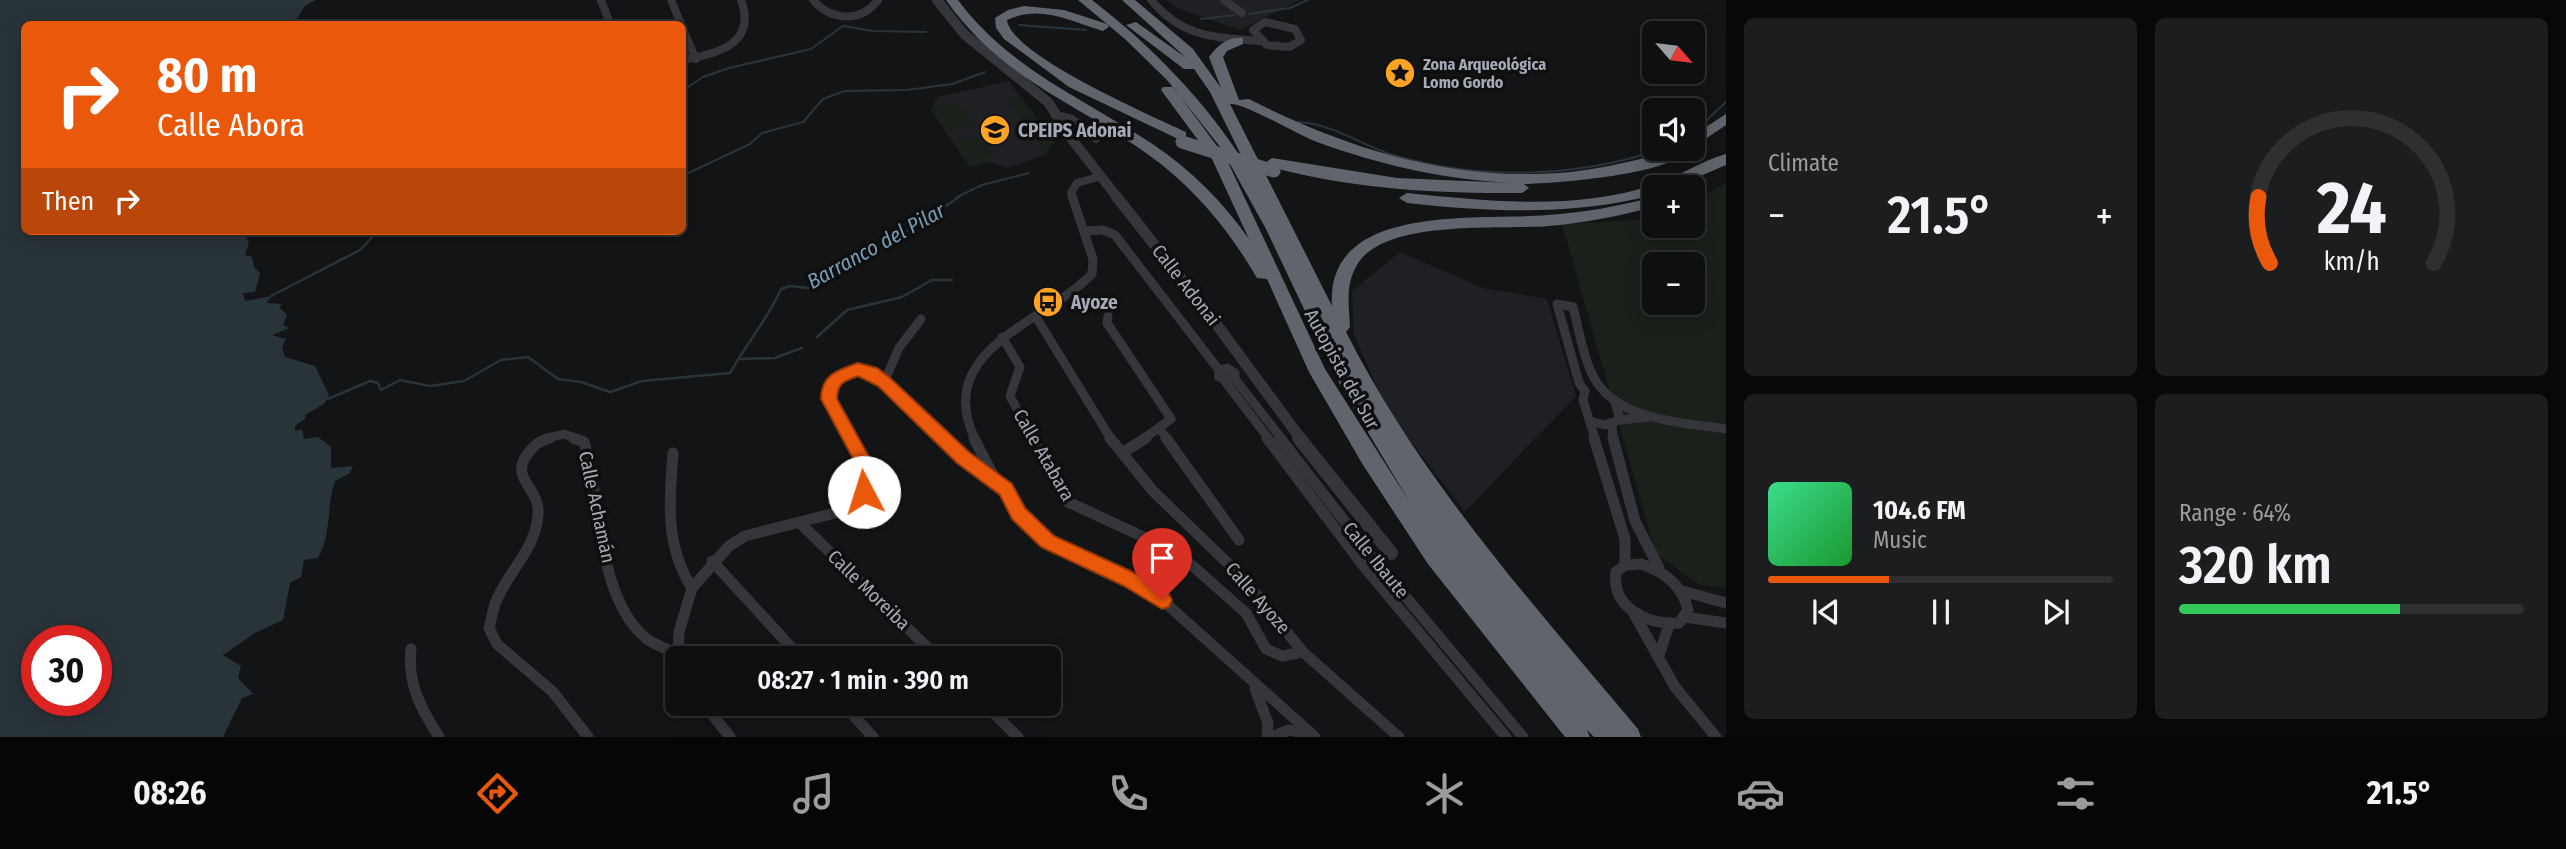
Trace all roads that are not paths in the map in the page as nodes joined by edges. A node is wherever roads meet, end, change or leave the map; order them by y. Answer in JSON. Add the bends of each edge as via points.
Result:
{"nodes":[{"id":1,"x":601,"y":0,"type":"edge"},
{"id":2,"x":671,"y":0,"type":"edge"},
{"id":3,"x":741,"y":0,"type":"edge"},
{"id":4,"x":813,"y":0,"type":"edge"},
{"id":5,"x":937,"y":0,"type":"edge"},
{"id":6,"x":952,"y":0,"type":"edge"},
{"id":7,"x":965,"y":0,"type":"edge"},
{"id":8,"x":1068,"y":0,"type":"edge"},
{"id":9,"x":1084,"y":0,"type":"edge"},
{"id":10,"x":1096,"y":0,"type":"edge"},
{"id":11,"x":1128,"y":0,"type":"edge"},
{"id":12,"x":1153,"y":0,"type":"edge"},
{"id":13,"x":1224,"y":0,"type":"edge"},
{"id":14,"x":876,"y":4,"type":"edge"},
{"id":15,"x":1242,"y":13,"type":"dead end"},
{"id":16,"x":609,"y":21,"type":"edge"},
{"id":17,"x":680,"y":21,"type":"edge"},
{"id":18,"x":1103,"y":26,"type":"junction"},
{"id":19,"x":1254,"y":30,"type":"junction"},
{"id":20,"x":686,"y":36,"type":"edge"},
{"id":21,"x":1238,"y":41,"type":"junction"},
{"id":22,"x":1259,"y":41,"type":"junction"},
{"id":23,"x":695,"y":59,"type":"junction"},
{"id":24,"x":686,"y":60,"type":"edge"},
{"id":25,"x":1189,"y":66,"type":"dead end"},
{"id":26,"x":1244,"y":102,"type":"dead end"},
{"id":27,"x":1056,"y":115,"type":"junction"},
{"id":28,"x":1726,"y":118,"type":"edge"},
{"id":29,"x":1705,"y":133,"type":"edge"},
{"id":30,"x":1096,"y":139,"type":"dead end"},
{"id":31,"x":1181,"y":139,"type":"junction"},
{"id":32,"x":1726,"y":159,"type":"edge"},
{"id":33,"x":1654,"y":161,"type":"edge"},
{"id":34,"x":1659,"y":161,"type":"edge"},
{"id":35,"x":1726,"y":165,"type":"edge"},
{"id":36,"x":1269,"y":170,"type":"junction"},
{"id":37,"x":1689,"y":175,"type":"edge"},
{"id":38,"x":1101,"y":176,"type":"junction"},
{"id":39,"x":1705,"y":179,"type":"edge"},
{"id":40,"x":1642,"y":192,"type":"edge"},
{"id":41,"x":1642,"y":205,"type":"edge"},
{"id":42,"x":1085,"y":231,"type":"junction"},
{"id":43,"x":1108,"y":316,"type":"dead end"},
{"id":44,"x":1037,"y":317,"type":"junction"},
{"id":45,"x":921,"y":319,"type":"dead end"},
{"id":46,"x":1002,"y":337,"type":"junction"},
{"id":47,"x":1318,"y":372,"type":"junction"},
{"id":48,"x":884,"y":382,"type":"junction"},
{"id":49,"x":1364,"y":386,"type":"junction"},
{"id":50,"x":1585,"y":391,"type":"junction"},
{"id":51,"x":1602,"y":391,"type":"junction"},
{"id":52,"x":1614,"y":401,"type":"junction"},
{"id":53,"x":1653,"y":416,"type":"junction"},
{"id":54,"x":1590,"y":421,"type":"junction"},
{"id":55,"x":1616,"y":422,"type":"junction"},
{"id":56,"x":1160,"y":429,"type":"junction"},
{"id":57,"x":1726,"y":429,"type":"edge"},
{"id":58,"x":673,"y":453,"type":"dead end"},
{"id":59,"x":1122,"y":453,"type":"junction"},
{"id":60,"x":1006,"y":489,"type":"junction"},
{"id":61,"x":1328,"y":510,"type":"junction"},
{"id":62,"x":800,"y":523,"type":"junction"},
{"id":63,"x":1239,"y":540,"type":"dead end"},
{"id":64,"x":1391,"y":553,"type":"dead end"},
{"id":65,"x":1374,"y":559,"type":"junction"},
{"id":66,"x":712,"y":561,"type":"junction"},
{"id":67,"x":1362,"y":564,"type":"junction"},
{"id":68,"x":1625,"y":565,"type":"junction"},
{"id":69,"x":1664,"y":573,"type":"junction"},
{"id":70,"x":692,"y":588,"type":"junction"},
{"id":71,"x":1682,"y":591,"type":"junction"},
{"id":72,"x":1726,"y":603,"type":"edge"},
{"id":73,"x":1632,"y":611,"type":"junction"},
{"id":74,"x":1685,"y":617,"type":"junction"},
{"id":75,"x":1726,"y":623,"type":"edge"},
{"id":76,"x":1669,"y":625,"type":"junction"},
{"id":77,"x":679,"y":646,"type":"edge"},
{"id":78,"x":790,"y":646,"type":"edge"},
{"id":79,"x":925,"y":646,"type":"edge"},
{"id":80,"x":411,"y":649,"type":"dead end"},
{"id":81,"x":665,"y":650,"type":"edge"},
{"id":82,"x":1303,"y":652,"type":"junction"},
{"id":83,"x":1658,"y":656,"type":"junction"},
{"id":84,"x":1250,"y":680,"type":"junction"},
{"id":85,"x":713,"y":716,"type":"edge"},
{"id":86,"x":854,"y":716,"type":"edge"},
{"id":87,"x":996,"y":716,"type":"edge"},
{"id":88,"x":439,"y":737,"type":"edge"},
{"id":89,"x":588,"y":737,"type":"edge"},
{"id":90,"x":730,"y":737,"type":"edge"},
{"id":91,"x":873,"y":737,"type":"edge"},
{"id":92,"x":1018,"y":737,"type":"edge"},
{"id":93,"x":1269,"y":737,"type":"edge"},
{"id":94,"x":1314,"y":737,"type":"edge"},
{"id":95,"x":1399,"y":737,"type":"edge"},
{"id":96,"x":1506,"y":737,"type":"edge"},
{"id":97,"x":1523,"y":737,"type":"edge"},
{"id":98,"x":1579,"y":737,"type":"edge"},
{"id":99,"x":1609,"y":737,"type":"edge"},
{"id":100,"x":1630,"y":737,"type":"edge"},
{"id":101,"x":1716,"y":737,"type":"edge"}],
"edges":[{"from":1,"to":16,"type":"street"},
{"from":2,"to":17,"type":"street"},
{"from":3,"to":23,"type":"street","via":[[748,16],[745,32],[718,52]]},
{"from":4,"to":14,"type":"street","via":[[824,12],[839,16],[858,15]]},
{"from":5,"to":27,"type":"street","name":"Calle Adonai","via":[[964,34],[1048,102]]},
{"from":6,"to":47,"type":"highway","via":[[970,24],[1015,64],[1186,176],[1253,256],[1298,347]]},
{"from":7,"to":31,"type":"highway","via":[[998,37],[1045,74],[1117,115]]},
{"from":8,"to":18,"type":"highway","name":"Autopista del Sur"},
{"from":9,"to":99,"type":"highway","name":"Autopista del Sur","via":[[1143,48],[1210,122],[1257,197],[1317,326],[1365,415],[1479,581]]},
{"from":10,"to":25,"type":"highway"},
{"from":11,"to":36,"type":"highway","via":[[1164,29],[1206,74]]},
{"from":12,"to":19,"type":"street","via":[[1207,34],[1230,36]]},
{"from":12,"to":21,"type":"street","via":[[1191,33]]},
{"from":13,"to":15,"type":"street"},
{"from":18,"to":31,"type":"highway","via":[[1056,3],[1036,1],[1009,8],[1001,18],[1008,36],[1074,84]]},
{"from":18,"to":47,"type":"highway","name":"Autopista del Sur","via":[[1169,91],[1219,158]]},
{"from":19,"to":22,"type":"street"},
{"from":19,"to":22,"type":"street","via":[[1265,22],[1286,24],[1301,40],[1289,48]]},
{"from":20,"to":23,"type":"street"},
{"from":21,"to":22,"type":"street"},
{"from":21,"to":36,"type":"highway","via":[[1218,52],[1217,63]]},
{"from":23,"to":24,"type":"street"},
{"from":26,"to":33,"type":"highway","via":[[1342,146],[1451,172],[1564,177]]},
{"from":27,"to":30,"type":"street","via":[[1072,119]]},
{"from":27,"to":38,"type":"street","name":"Calle Adonai"},
{"from":28,"to":29,"type":"highway"},
{"from":31,"to":36,"type":"highway","bridge":true},
{"from":32,"to":37,"type":"highway"},
{"from":34,"to":36,"type":"highway","via":[[1605,178],[1467,190]]},
{"from":35,"to":39,"type":"highway"},
{"from":36,"to":40,"type":"highway","via":[[1399,197],[1506,207],[1565,207]]},
{"from":36,"to":49,"type":"highway"},
{"from":38,"to":42,"type":"street","via":[[1072,187]]},
{"from":38,"to":64,"type":"street","name":"Calle Adonai","via":[[1328,477]]},
{"from":41,"to":49,"type":"highway","via":[[1592,216],[1416,225],[1371,243],[1346,271],[1338,308]]},
{"from":42,"to":44,"type":"street","via":[[1092,274],[1074,293]]},
{"from":42,"to":61,"type":"street","name":"Calle Ibaute","via":[[1115,235]]},
{"from":43,"to":56,"type":"street","via":[[1107,323],[1169,415],[1170,423]]},
{"from":44,"to":46,"type":"street"},
{"from":44,"to":59,"type":"street","name":"Calle Ayoze"},
{"from":45,"to":48,"type":"street","via":[[906,334]]},
{"from":46,"to":60,"type":"street","via":[[988,346],[977,362],[967,382],[965,403],[970,429]]},
{"from":46,"to":82,"type":"street","name":"Calle Atabara","via":[[1020,367],[1010,396],[1066,501],[1178,553],[1246,613],[1266,649],[1282,656]]},
{"from":47,"to":98,"type":"highway","name":"Autopista del Sur","via":[[1435,557]]},
{"from":48,"to":60,"type":"street","via":[[963,457]]},
{"from":48,"to":62,"type":"street","via":[[858,370],[838,376],[829,388],[829,399],[865,464],[864,492],[843,511]]},
{"from":49,"to":100,"type":"highway","via":[[1489,566]]},
{"from":50,"to":51,"type":"street"},
{"from":50,"to":51,"type":"street","via":[[1557,304],[1573,307],[1592,373]]},
{"from":50,"to":54,"type":"street"},
{"from":51,"to":52,"type":"street"},
{"from":52,"to":53,"type":"street"},
{"from":52,"to":55,"type":"street","via":[[1620,410]]},
{"from":53,"to":55,"type":"street"},
{"from":53,"to":57,"type":"street"},
{"from":54,"to":55,"type":"street"},
{"from":54,"to":68,"type":"street","via":[[1625,539]]},
{"from":55,"to":69,"type":"street","via":[[1614,444],[1642,542],[1649,558]]},
{"from":56,"to":59,"type":"street"},
{"from":56,"to":63,"type":"street","name":"Calle Ayoze"},
{"from":58,"to":70,"type":"street","via":[[672,544],[682,575]]},
{"from":59,"to":82,"type":"street","name":"Calle Ayoze","via":[[1184,524],[1244,579]]},
{"from":60,"to":84,"type":"street","via":[[1018,513],[1048,541],[1149,591]]},
{"from":61,"to":65,"type":"street","name":"Calle Ibaute"},
{"from":61,"to":67,"type":"street","name":"Calle Ibaute"},
{"from":62,"to":66,"type":"street","via":[[745,536]]},
{"from":62,"to":79,"type":"street","name":"Calle Moreiba"},
{"from":65,"to":67,"type":"street"},
{"from":65,"to":97,"type":"street","name":"Calle Ibaute"},
{"from":66,"to":70,"type":"street"},
{"from":66,"to":78,"type":"street"},
{"from":67,"to":96,"type":"street","name":"Calle Ibaute"},
{"from":68,"to":69,"type":"street","via":[[1641,564]]},
{"from":68,"to":73,"type":"street","via":[[1614,581]]},
{"from":69,"to":71,"type":"street"},
{"from":70,"to":77,"type":"street"},
{"from":71,"to":72,"type":"street"},
{"from":71,"to":74,"type":"street","via":[[1688,610]]},
{"from":73,"to":76,"type":"street"},
{"from":73,"to":83,"type":"street"},
{"from":74,"to":75,"type":"street"},
{"from":74,"to":76,"type":"street"},
{"from":76,"to":83,"type":"street"},
{"from":80,"to":88,"type":"street","via":[[407,666],[412,689]]},
{"from":81,"to":89,"type":"street","name":"Calle Achamán","via":[[646,642],[620,607],[584,443],[564,433],[538,441],[521,462],[520,472],[535,495],[539,511],[536,534],[497,598],[489,628],[497,644],[553,692]]},
{"from":82,"to":95,"type":"street","name":"Calle Ayoze"},
{"from":83,"to":101,"type":"street","via":[[1691,710]]},
{"from":84,"to":93,"type":"street","via":[[1262,701]]},
{"from":84,"to":94,"type":"street"},
{"from":85,"to":90,"type":"street"},
{"from":86,"to":91,"type":"street"},
{"from":87,"to":92,"type":"street"},
{"from":93,"to":94,"type":"street","via":[[1299,730]]}]}
